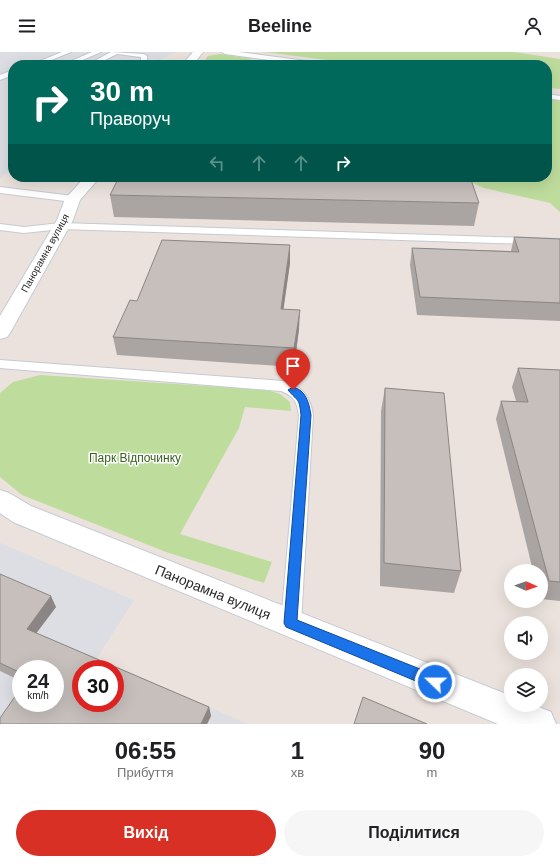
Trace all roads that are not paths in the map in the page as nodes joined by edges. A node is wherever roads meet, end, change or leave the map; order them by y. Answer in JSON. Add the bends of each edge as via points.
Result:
{"nodes":[{"id":1,"x":42,"y":52,"type":"edge"},
{"id":2,"x":68,"y":52,"type":"edge"},
{"id":3,"x":98,"y":52,"type":"edge"},
{"id":4,"x":116,"y":52,"type":"edge"},
{"id":5,"x":198,"y":52,"type":"edge"},
{"id":6,"x":225,"y":52,"type":"edge"},
{"id":7,"x":38,"y":60,"type":"edge"},
{"id":8,"x":46,"y":60,"type":"edge"},
{"id":9,"x":78,"y":60,"type":"edge"},
{"id":10,"x":100,"y":60,"type":"edge"},
{"id":11,"x":145,"y":60,"type":"edge"},
{"id":12,"x":191,"y":60,"type":"edge"},
{"id":13,"x":284,"y":60,"type":"edge"},
{"id":14,"x":89,"y":182,"type":"edge"},
{"id":15,"x":0,"y":190,"type":"edge"},
{"id":16,"x":73,"y":200,"type":"junction"},
{"id":17,"x":61,"y":226,"type":"junction"},
{"id":18,"x":0,"y":227,"type":"edge"},
{"id":19,"x":560,"y":242,"type":"edge"},
{"id":20,"x":0,"y":333,"type":"edge"},
{"id":21,"x":0,"y":364,"type":"edge"},
{"id":22,"x":0,"y":500,"type":"edge"},
{"id":23,"x":291,"y":623,"type":"junction"},
{"id":24,"x":539,"y":724,"type":"edge"}],
"edges":[{"from":1,"to":7,"type":"lane","via":[[45,55]]},
{"from":2,"to":8,"type":"lane"},
{"from":3,"to":9,"type":"lane"},
{"from":4,"to":10,"type":"lane"},
{"from":4,"to":11,"type":"lane","via":[[146,55]]},
{"from":5,"to":12,"type":"street"},
{"from":6,"to":13,"type":"lane"},
{"from":14,"to":16,"type":"street","name":"Панорамна вулиця"},
{"from":15,"to":16,"type":"lane"},
{"from":16,"to":17,"type":"street","name":"Панорамна вулиця"},
{"from":17,"to":18,"type":"lane","via":[[24,230]]},
{"from":17,"to":19,"type":"lane"},
{"from":17,"to":20,"type":"street","name":"Панорамна вулиця"},
{"from":21,"to":23,"type":"lane","via":[[283,386],[301,396],[306,415]]},
{"from":22,"to":23,"type":"street","name":"Панорамна вулиця","via":[[22,514]]},
{"from":23,"to":24,"type":"street","name":"Панорамна вулиця"}]}
